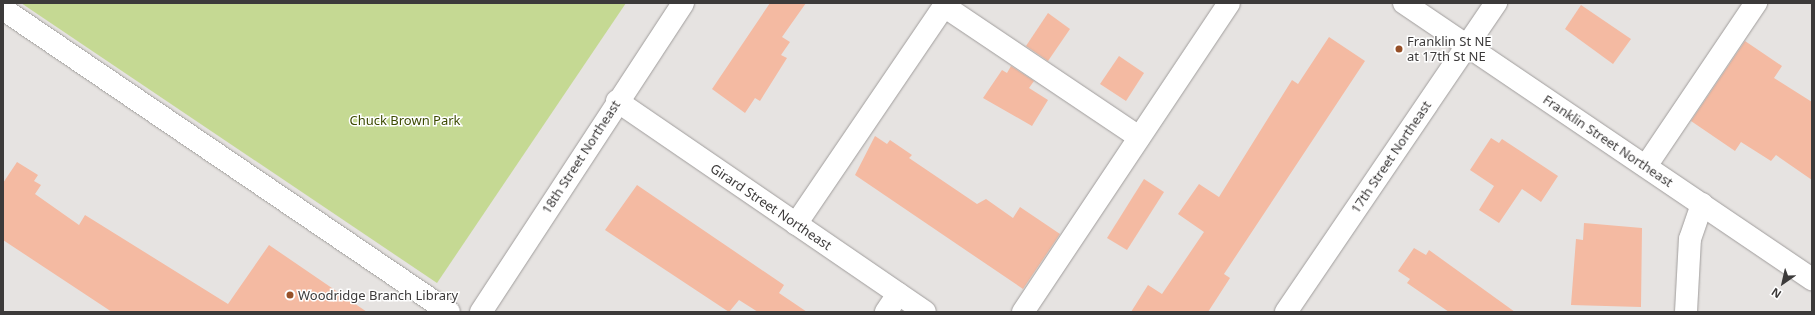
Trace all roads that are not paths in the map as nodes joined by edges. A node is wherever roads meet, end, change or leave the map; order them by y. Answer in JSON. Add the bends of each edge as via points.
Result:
{"nodes":[{"id":1,"x":683,"y":3,"type":"edge"},
{"id":2,"x":1229,"y":3,"type":"edge"},
{"id":3,"x":1404,"y":3,"type":"edge"},
{"id":4,"x":1496,"y":3,"type":"edge"},
{"id":5,"x":1756,"y":3,"type":"edge"},
{"id":6,"x":945,"y":5,"type":"edge"},
{"id":7,"x":3,"y":9,"type":"edge"},
{"id":8,"x":1467,"y":46,"type":"junction"},
{"id":9,"x":616,"y":101,"type":"junction"},
{"id":10,"x":1139,"y":137,"type":"junction"},
{"id":11,"x":1646,"y":166,"type":"junction"},
{"id":12,"x":1702,"y":204,"type":"junction"},
{"id":13,"x":796,"y":224,"type":"junction"},
{"id":14,"x":1812,"y":279,"type":"edge"},
{"id":15,"x":898,"y":294,"type":"junction"},
{"id":16,"x":489,"y":309,"type":"edge"},
{"id":17,"x":450,"y":312,"type":"edge"},
{"id":18,"x":886,"y":312,"type":"edge"},
{"id":19,"x":925,"y":312,"type":"edge"},
{"id":20,"x":1023,"y":312,"type":"edge"},
{"id":21,"x":1286,"y":312,"type":"edge"},
{"id":22,"x":1686,"y":312,"type":"edge"}],
"edges":[{"from":1,"to":9,"type":"street","name":"18th Street Northeast"},
{"from":2,"to":10,"type":"street"},
{"from":3,"to":8,"type":"street","name":"Franklin Street Northeast"},
{"from":4,"to":8,"type":"street","name":"17th Street Northeast"},
{"from":5,"to":11,"type":"street"},
{"from":6,"to":10,"type":"street"},
{"from":6,"to":13,"type":"street"},
{"from":7,"to":17,"type":"street"},
{"from":8,"to":11,"type":"street","name":"Franklin Street Northeast"},
{"from":8,"to":21,"type":"street","name":"17th Street Northeast"},
{"from":9,"to":13,"type":"street","name":"Girard Street Northeast"},
{"from":9,"to":16,"type":"street","name":"18th Street Northeast"},
{"from":10,"to":20,"type":"street"},
{"from":11,"to":12,"type":"street","name":"Franklin Street Northeast"},
{"from":12,"to":14,"type":"street","name":"Franklin Street Northeast"},
{"from":12,"to":22,"type":"street","via":[[1690,239]]},
{"from":13,"to":15,"type":"street","name":"Girard Street Northeast"},
{"from":15,"to":18,"type":"street"},
{"from":15,"to":19,"type":"street","name":"Girard Street Northeast"}]}
